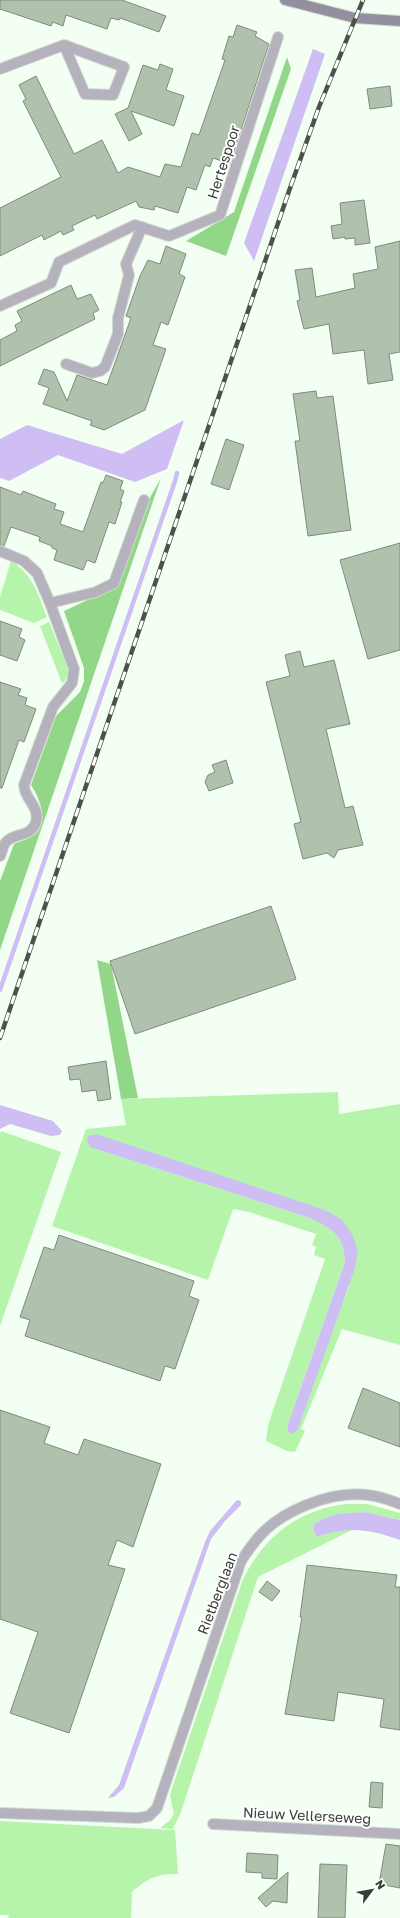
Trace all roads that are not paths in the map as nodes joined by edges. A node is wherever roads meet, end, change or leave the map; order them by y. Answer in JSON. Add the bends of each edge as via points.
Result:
{"nodes":[{"id":1,"x":285,"y":0,"type":"edge"},
{"id":2,"x":400,"y":21,"type":"edge"},
{"id":3,"x":278,"y":37,"type":"dead end"},
{"id":4,"x":64,"y":45,"type":"junction"},
{"id":5,"x":0,"y":68,"type":"edge"},
{"id":6,"x":142,"y":227,"type":"junction"},
{"id":7,"x":0,"y":306,"type":"edge"},
{"id":8,"x":66,"y":364,"type":"dead end"},
{"id":9,"x":144,"y":500,"type":"dead end"},
{"id":10,"x":0,"y":551,"type":"edge"},
{"id":11,"x":50,"y":603,"type":"junction"},
{"id":12,"x":0,"y":856,"type":"edge"},
{"id":13,"x":400,"y":1504,"type":"edge"},
{"id":14,"x":0,"y":1813,"type":"edge"},
{"id":15,"x":213,"y":1824,"type":"dead end"},
{"id":16,"x":400,"y":1834,"type":"edge"}],
"edges":[{"from":1,"to":2,"type":"main road","via":[[355,18]]},
{"from":3,"to":6,"type":"street","name":"Hertespoor","via":[[220,215],[169,236]]},
{"from":4,"to":4,"type":"street","via":[[124,67],[113,95],[84,94]]},
{"from":4,"to":5,"type":"street"},
{"from":6,"to":7,"type":"street","name":"Hertespoor","via":[[135,225],[59,262],[51,283]]},
{"from":6,"to":8,"type":"street","via":[[126,264],[129,275],[118,318],[118,334],[105,367],[92,373]]},
{"from":9,"to":11,"type":"street","via":[[114,583],[96,592]]},
{"from":10,"to":11,"type":"street","via":[[30,566],[41,579]]},
{"from":11,"to":12,"type":"street","via":[[73,662],[74,676],[69,688],[53,707],[24,785],[24,792],[34,803],[36,822],[27,833],[5,842]]},
{"from":13,"to":14,"type":"street","name":"Rietberglaan","via":[[367,1494],[342,1495],[315,1501],[281,1518],[258,1538],[241,1561],[157,1808],[149,1816],[138,1818]]},
{"from":15,"to":16,"type":"street","name":"Nieuw Vellerseweg"}]}
